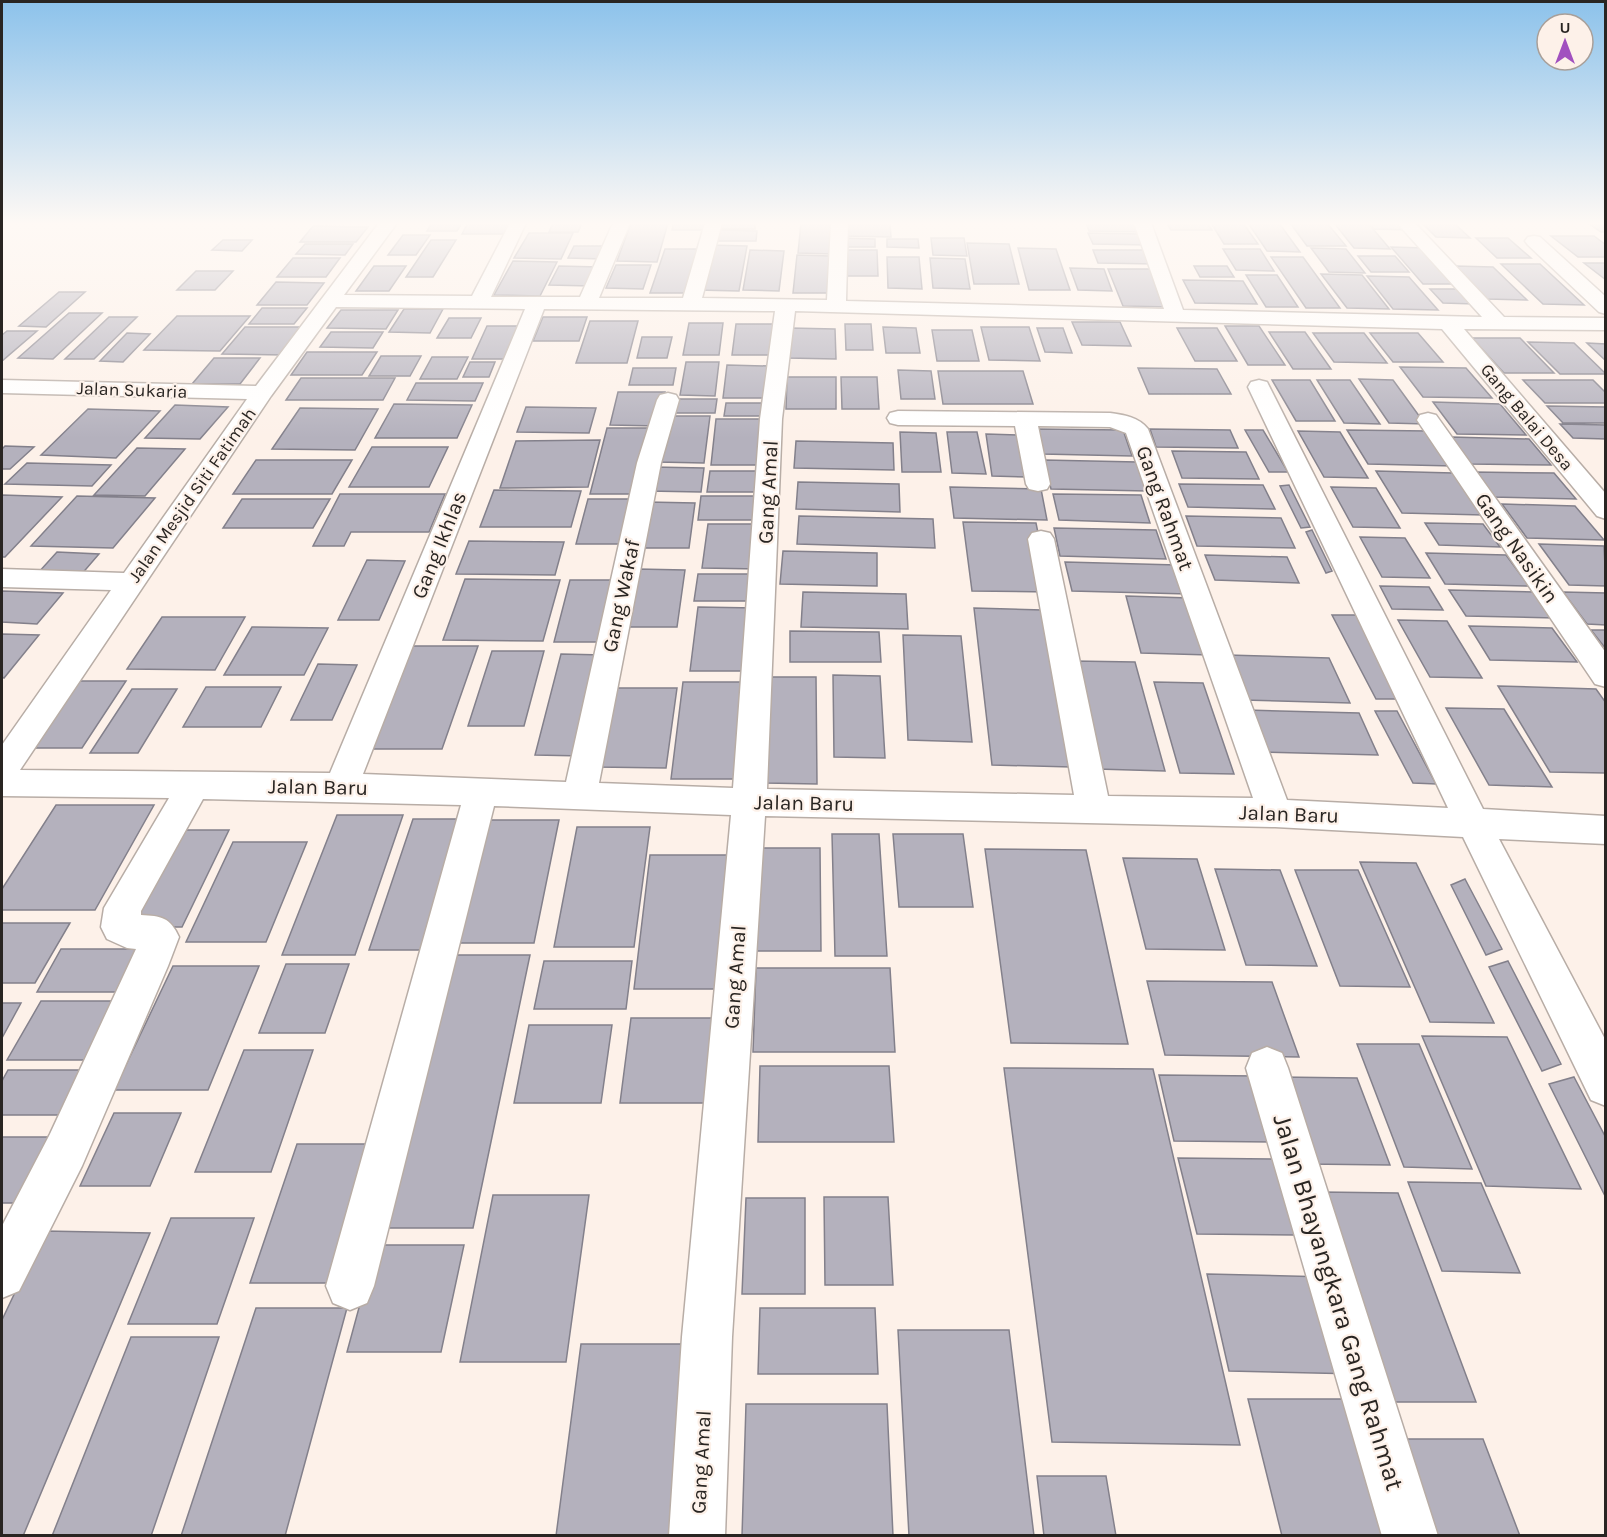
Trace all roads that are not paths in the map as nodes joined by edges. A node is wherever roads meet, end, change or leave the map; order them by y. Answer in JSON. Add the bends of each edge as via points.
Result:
{"nodes":[{"id":1,"x":336,"y":295,"type":"edge"},
{"id":2,"x":482,"y":295,"type":"edge"},
{"id":3,"x":591,"y":295,"type":"edge"},
{"id":4,"x":694,"y":295,"type":"edge"},
{"id":5,"x":837,"y":295,"type":"edge"},
{"id":6,"x":1168,"y":295,"type":"edge"},
{"id":7,"x":1472,"y":295,"type":"edge"},
{"id":8,"x":1591,"y":295,"type":"edge"},
{"id":9,"x":331,"y":301,"type":"junction"},
{"id":10,"x":478,"y":303,"type":"junction"},
{"id":11,"x":537,"y":303,"type":"junction"},
{"id":12,"x":587,"y":303,"type":"junction"},
{"id":13,"x":691,"y":304,"type":"junction"},
{"id":14,"x":786,"y":305,"type":"junction"},
{"id":15,"x":836,"y":306,"type":"junction"},
{"id":16,"x":1605,"y":308,"type":"edge"},
{"id":17,"x":1175,"y":315,"type":"junction"},
{"id":18,"x":1448,"y":323,"type":"junction"},
{"id":19,"x":1499,"y":324,"type":"junction"},
{"id":20,"x":1605,"y":324,"type":"edge"},
{"id":21,"x":2,"y":386,"type":"edge"},
{"id":22,"x":1259,"y":387,"type":"dead end"},
{"id":23,"x":262,"y":393,"type":"junction"},
{"id":24,"x":668,"y":400,"type":"dead end"},
{"id":25,"x":898,"y":418,"type":"dead end"},
{"id":26,"x":1025,"y":420,"type":"junction"},
{"id":27,"x":1428,"y":420,"type":"dead end"},
{"id":28,"x":1038,"y":484,"type":"dead end"},
{"id":29,"x":1605,"y":511,"type":"edge"},
{"id":30,"x":1041,"y":539,"type":"dead end"},
{"id":31,"x":2,"y":578,"type":"edge"},
{"id":32,"x":131,"y":582,"type":"junction"},
{"id":33,"x":1605,"y":676,"type":"edge"},
{"id":34,"x":2,"y":770,"type":"edge"},
{"id":35,"x":2,"y":783,"type":"edge"},
{"id":36,"x":194,"y":785,"type":"junction"},
{"id":37,"x":341,"y":787,"type":"junction"},
{"id":38,"x":481,"y":792,"type":"junction"},
{"id":39,"x":580,"y":794,"type":"junction"},
{"id":40,"x":749,"y":802,"type":"junction"},
{"id":41,"x":1094,"y":809,"type":"junction"},
{"id":42,"x":1275,"y":813,"type":"junction"},
{"id":43,"x":1473,"y":823,"type":"junction"},
{"id":44,"x":1605,"y":830,"type":"edge"},
{"id":45,"x":1267,"y":1068,"type":"dead end"},
{"id":46,"x":1605,"y":1085,"type":"edge"},
{"id":47,"x":2,"y":1274,"type":"edge"},
{"id":48,"x":350,"y":1286,"type":"dead end"},
{"id":49,"x":697,"y":1536,"type":"edge"},
{"id":50,"x":1410,"y":1536,"type":"edge"}],
"edges":[{"from":1,"to":9,"type":"street","name":"Jalan Mesjid Siti Fatimah"},
{"from":2,"to":10,"type":"street"},
{"from":3,"to":12,"type":"street"},
{"from":4,"to":13,"type":"street"},
{"from":5,"to":15,"type":"street"},
{"from":6,"to":17,"type":"street"},
{"from":7,"to":19,"type":"street"},
{"from":8,"to":16,"type":"street"},
{"from":9,"to":10,"type":"street"},
{"from":9,"to":23,"type":"street","name":"Jalan Mesjid Siti Fatimah"},
{"from":10,"to":11,"type":"street"},
{"from":11,"to":12,"type":"street"},
{"from":11,"to":37,"type":"street","name":"Gang Ikhlas"},
{"from":12,"to":13,"type":"street"},
{"from":13,"to":14,"type":"street"},
{"from":14,"to":15,"type":"street"},
{"from":14,"to":40,"type":"street","name":"Gang Amal","via":[[771,419]]},
{"from":15,"to":17,"type":"street"},
{"from":17,"to":18,"type":"street"},
{"from":18,"to":19,"type":"street"},
{"from":18,"to":29,"type":"street","name":"Gang Balai Desa"},
{"from":19,"to":20,"type":"street"},
{"from":21,"to":23,"type":"street","name":"Jalan Sukaria"},
{"from":22,"to":43,"type":"street"},
{"from":23,"to":32,"type":"street","name":"Jalan Mesjid Siti Fatimah"},
{"from":24,"to":39,"type":"street","name":"Gang Wakaf","via":[[649,463]]},
{"from":25,"to":26,"type":"street","name":"Gang Rahmat"},
{"from":26,"to":28,"type":"street"},
{"from":26,"to":42,"type":"street","name":"Gang Rahmat","via":[[1110,420],[1136,429]]},
{"from":27,"to":33,"type":"street","name":"Gang Nasikin"},
{"from":30,"to":41,"type":"street"},
{"from":31,"to":32,"type":"street"},
{"from":32,"to":34,"type":"street","name":"Jalan Mesjid Siti Fatimah"},
{"from":35,"to":36,"type":"street","name":"Jalan Baru"},
{"from":36,"to":37,"type":"street","name":"Jalan Baru"},
{"from":36,"to":47,"type":"street","via":[[123,908],[120,927],[160,937],[149,966],[66,1150]]},
{"from":37,"to":38,"type":"street","name":"Jalan Baru"},
{"from":38,"to":39,"type":"street","name":"Jalan Baru"},
{"from":38,"to":48,"type":"street"},
{"from":39,"to":40,"type":"street","name":"Jalan Baru"},
{"from":40,"to":41,"type":"street","name":"Jalan Baru"},
{"from":40,"to":49,"type":"street","name":"Gang Amal","via":[[707,1337]]},
{"from":41,"to":42,"type":"street","name":"Jalan Baru"},
{"from":42,"to":43,"type":"street","name":"Jalan Baru"},
{"from":43,"to":44,"type":"street","name":"Jalan Baru"},
{"from":43,"to":46,"type":"street"},
{"from":45,"to":50,"type":"street","name":"Jalan Bhayangkara Gang Rahmat"}]}
